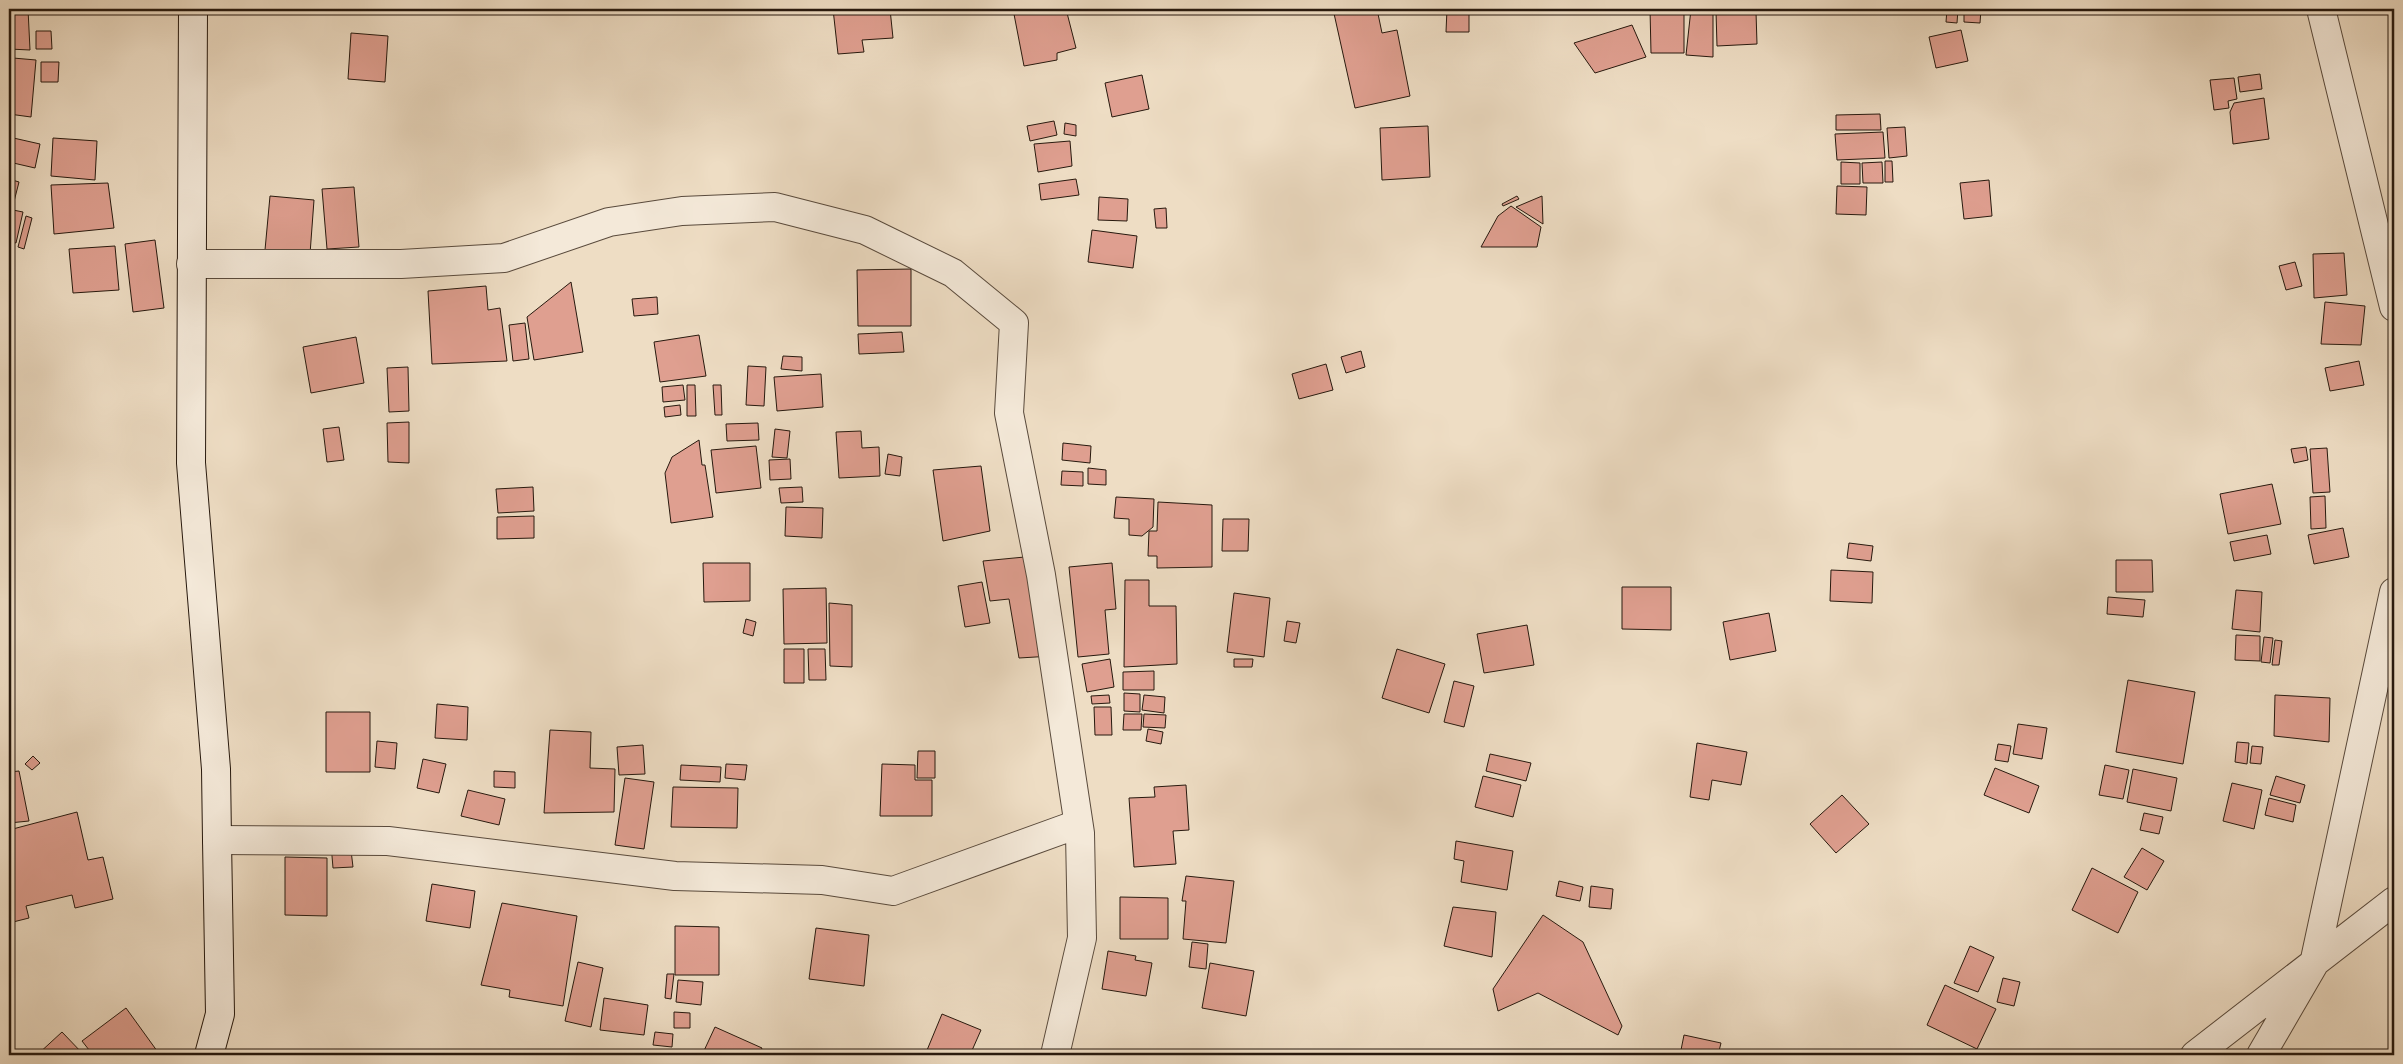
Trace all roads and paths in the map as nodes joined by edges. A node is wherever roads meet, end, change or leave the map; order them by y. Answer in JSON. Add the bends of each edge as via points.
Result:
{"nodes":[{"id":1,"x":193,"y":9,"type":"edge"},
{"id":2,"x":2321,"y":9,"type":"edge"},
{"id":3,"x":191,"y":264,"type":"junction"},
{"id":4,"x":2394,"y":307,"type":"edge"},
{"id":5,"x":2394,"y":592,"type":"edge"},
{"id":6,"x":1078,"y":824,"type":"junction"},
{"id":7,"x":217,"y":840,"type":"junction"},
{"id":8,"x":2394,"y":901,"type":"edge"},
{"id":9,"x":2314,"y":964,"type":"junction"},
{"id":10,"x":213,"y":1054,"type":"edge"},
{"id":11,"x":1055,"y":1055,"type":"edge"},
{"id":12,"x":2195,"y":1055,"type":"edge"},
{"id":13,"x":2261,"y":1055,"type":"edge"}],
"edges":[{"from":1,"to":3,"type":"street"},
{"from":2,"to":4,"type":"street"},
{"from":3,"to":6,"type":"street","via":[[401,264],[504,258],[609,222],[682,211],[775,207],[865,230],[953,273],[1014,323],[1009,413],[1041,575]]},
{"from":3,"to":7,"type":"street","via":[[191,463],[216,769]]},
{"from":5,"to":9,"type":"street"},
{"from":6,"to":7,"type":"street","via":[[893,891],[822,880],[675,876],[388,841]]},
{"from":6,"to":11,"type":"street","via":[[1082,938]]},
{"from":7,"to":10,"type":"street","via":[[220,1014]]},
{"from":8,"to":9,"type":"street"},
{"from":9,"to":12,"type":"street"},
{"from":9,"to":13,"type":"street"}]}
